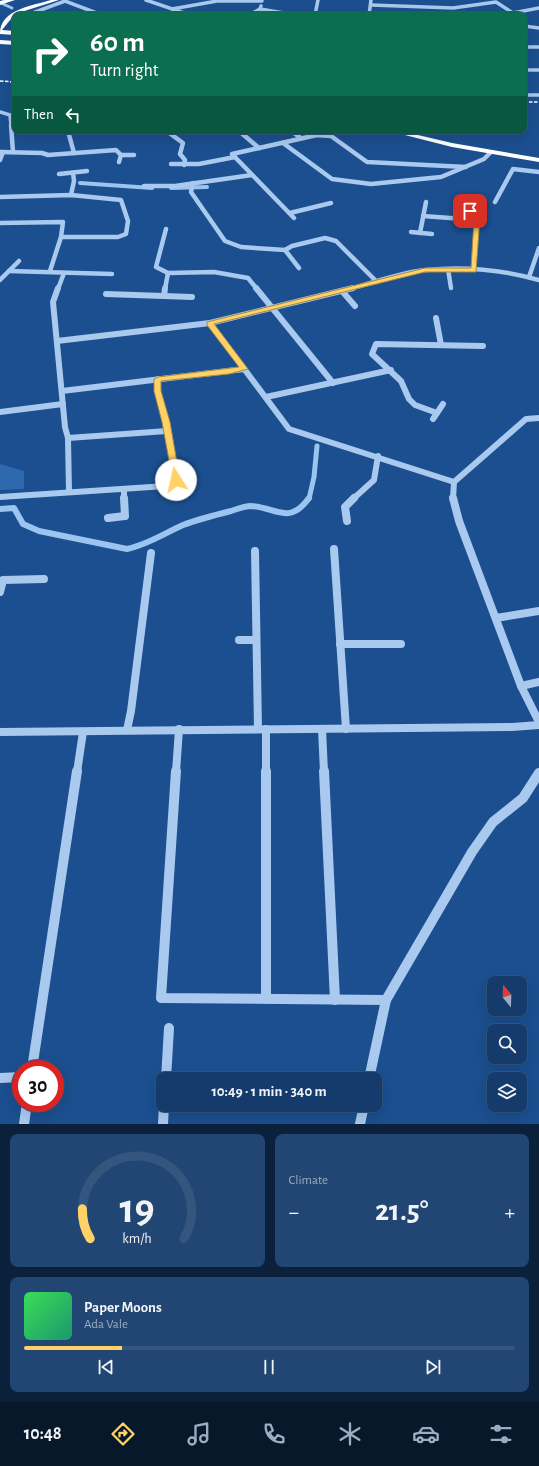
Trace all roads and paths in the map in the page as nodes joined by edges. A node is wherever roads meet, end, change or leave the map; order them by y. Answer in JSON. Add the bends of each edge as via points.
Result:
{"nodes":[{"id":1,"x":11,"y":0,"type":"edge"},
{"id":2,"x":56,"y":0,"type":"edge"},
{"id":3,"x":146,"y":0,"type":"edge"},
{"id":4,"x":318,"y":0,"type":"edge"},
{"id":5,"x":371,"y":0,"type":"edge"},
{"id":6,"x":501,"y":0,"type":"edge"},
{"id":7,"x":262,"y":1,"type":"edge"},
{"id":8,"x":496,"y":2,"type":"junction"},
{"id":9,"x":0,"y":3,"type":"edge"},
{"id":10,"x":371,"y":5,"type":"junction"},
{"id":11,"x":539,"y":8,"type":"edge"},
{"id":12,"x":172,"y":9,"type":"junction"},
{"id":13,"x":260,"y":9,"type":"junction"},
{"id":14,"x":16,"y":12,"type":"edge"},
{"id":15,"x":32,"y":12,"type":"edge"},
{"id":16,"x":94,"y":12,"type":"edge"},
{"id":17,"x":180,"y":12,"type":"edge"},
{"id":18,"x":254,"y":12,"type":"edge"},
{"id":19,"x":278,"y":12,"type":"edge"},
{"id":20,"x":315,"y":12,"type":"edge"},
{"id":21,"x":370,"y":12,"type":"edge"},
{"id":22,"x":510,"y":12,"type":"edge"},
{"id":23,"x":522,"y":12,"type":"edge"},
{"id":24,"x":12,"y":14,"type":"edge"},
{"id":25,"x":527,"y":26,"type":"edge"},
{"id":26,"x":539,"y":27,"type":"edge"},
{"id":27,"x":0,"y":31,"type":"edge"},
{"id":28,"x":12,"y":33,"type":"edge"},
{"id":29,"x":0,"y":42,"type":"edge"},
{"id":30,"x":12,"y":43,"type":"edge"},
{"id":31,"x":527,"y":47,"type":"edge"},
{"id":32,"x":539,"y":47,"type":"edge"},
{"id":33,"x":527,"y":70,"type":"edge"},
{"id":34,"x":539,"y":70,"type":"edge"},
{"id":35,"x":527,"y":95,"type":"edge"},
{"id":36,"x":539,"y":96,"type":"edge"},
{"id":37,"x":0,"y":112,"type":"edge"},
{"id":38,"x":69,"y":134,"type":"edge"},
{"id":39,"x":170,"y":134,"type":"edge"},
{"id":40,"x":243,"y":134,"type":"edge"},
{"id":41,"x":296,"y":134,"type":"edge"},
{"id":42,"x":405,"y":134,"type":"edge"},
{"id":43,"x":302,"y":138,"type":"junction"},
{"id":44,"x":283,"y":143,"type":"junction"},
{"id":45,"x":259,"y":148,"type":"junction"},
{"id":46,"x":2,"y":152,"type":"edge"},
{"id":47,"x":12,"y":152,"type":"junction"},
{"id":48,"x":74,"y":153,"type":"junction"},
{"id":49,"x":490,"y":153,"type":"junction"},
{"id":50,"x":121,"y":155,"type":"junction"},
{"id":51,"x":134,"y":155,"type":"dead end"},
{"id":52,"x":235,"y":157,"type":"junction"},
{"id":53,"x":0,"y":160,"type":"edge"},
{"id":54,"x":539,"y":160,"type":"edge"},
{"id":55,"x":120,"y":162,"type":"dead end"},
{"id":56,"x":170,"y":164,"type":"dead end"},
{"id":57,"x":184,"y":165,"type":"junction"},
{"id":58,"x":466,"y":167,"type":"junction"},
{"id":59,"x":88,"y":172,"type":"dead end"},
{"id":60,"x":539,"y":172,"type":"edge"},
{"id":61,"x":73,"y":173,"type":"junction"},
{"id":62,"x":59,"y":174,"type":"dead end"},
{"id":63,"x":252,"y":175,"type":"junction"},
{"id":64,"x":193,"y":183,"type":"junction"},
{"id":65,"x":144,"y":186,"type":"dead end"},
{"id":66,"x":71,"y":195,"type":"junction"},
{"id":67,"x":0,"y":197,"type":"edge"},
{"id":68,"x":426,"y":202,"type":"dead end"},
{"id":69,"x":495,"y":202,"type":"dead end"},
{"id":70,"x":331,"y":203,"type":"dead end"},
{"id":71,"x":464,"y":206,"type":"dead end"},
{"id":72,"x":290,"y":213,"type":"junction"},
{"id":73,"x":423,"y":216,"type":"junction"},
{"id":74,"x":294,"y":218,"type":"dead end"},
{"id":75,"x":477,"y":220,"type":"junction"},
{"id":76,"x":0,"y":223,"type":"edge"},
{"id":77,"x":166,"y":229,"type":"dead end"},
{"id":78,"x":411,"y":232,"type":"dead end"},
{"id":79,"x":420,"y":233,"type":"junction"},
{"id":80,"x":432,"y":234,"type":"dead end"},
{"id":81,"x":61,"y":237,"type":"junction"},
{"id":82,"x":539,"y":248,"type":"edge"},
{"id":83,"x":285,"y":250,"type":"junction"},
{"id":84,"x":19,"y":261,"type":"dead end"},
{"id":85,"x":299,"y":268,"type":"dead end"},
{"id":86,"x":448,"y":269,"type":"junction"},
{"id":87,"x":474,"y":270,"type":"junction"},
{"id":88,"x":9,"y":271,"type":"junction"},
{"id":89,"x":50,"y":271,"type":"junction"},
{"id":90,"x":64,"y":273,"type":"junction"},
{"id":91,"x":168,"y":273,"type":"junction"},
{"id":92,"x":112,"y":274,"type":"dead end"},
{"id":93,"x":529,"y":278,"type":"junction"},
{"id":94,"x":0,"y":280,"type":"edge"},
{"id":95,"x":539,"y":280,"type":"edge"},
{"id":96,"x":377,"y":282,"type":"junction"},
{"id":97,"x":451,"y":288,"type":"dead end"},
{"id":98,"x":342,"y":291,"type":"junction"},
{"id":99,"x":106,"y":294,"type":"dead end"},
{"id":100,"x":164,"y":296,"type":"junction"},
{"id":101,"x":192,"y":297,"type":"dead end"},
{"id":102,"x":355,"y":306,"type":"dead end"},
{"id":103,"x":272,"y":308,"type":"junction"},
{"id":104,"x":436,"y":318,"type":"dead end"},
{"id":105,"x":210,"y":323,"type":"junction"},
{"id":106,"x":57,"y":341,"type":"junction"},
{"id":107,"x":441,"y":345,"type":"junction"},
{"id":108,"x":484,"y":346,"type":"dead end"},
{"id":109,"x":244,"y":369,"type":"junction"},
{"id":110,"x":391,"y":370,"type":"junction"},
{"id":111,"x":158,"y":379,"type":"junction"},
{"id":112,"x":333,"y":383,"type":"junction"},
{"id":113,"x":62,"y":391,"type":"junction"},
{"id":114,"x":266,"y":397,"type":"junction"},
{"id":115,"x":63,"y":404,"type":"junction"},
{"id":116,"x":443,"y":404,"type":"dead end"},
{"id":117,"x":0,"y":412,"type":"edge"},
{"id":118,"x":437,"y":413,"type":"junction"},
{"id":119,"x":539,"y":418,"type":"edge"},
{"id":120,"x":433,"y":419,"type":"dead end"},
{"id":121,"x":167,"y":431,"type":"junction"},
{"id":122,"x":68,"y":438,"type":"junction"},
{"id":123,"x":378,"y":456,"type":"junction"},
{"id":124,"x":454,"y":482,"type":"junction"},
{"id":125,"x":124,"y":488,"type":"junction"},
{"id":126,"x":69,"y":492,"type":"junction"},
{"id":127,"x":0,"y":497,"type":"edge"},
{"id":128,"x":108,"y":518,"type":"dead end"},
{"id":129,"x":347,"y":521,"type":"dead end"},
{"id":130,"x":334,"y":549,"type":"dead end"},
{"id":131,"x":255,"y":551,"type":"dead end"},
{"id":132,"x":151,"y":553,"type":"dead end"},
{"id":133,"x":44,"y":579,"type":"dead end"},
{"id":134,"x":0,"y":592,"type":"edge"},
{"id":135,"x":539,"y":612,"type":"edge"},
{"id":136,"x":496,"y":618,"type":"junction"},
{"id":137,"x":240,"y":640,"type":"dead end"},
{"id":138,"x":256,"y":640,"type":"junction"},
{"id":139,"x":340,"y":644,"type":"junction"},
{"id":140,"x":401,"y":644,"type":"dead end"},
{"id":141,"x":539,"y":682,"type":"edge"},
{"id":142,"x":521,"y":686,"type":"junction"},
{"id":143,"x":539,"y":723,"type":"edge"},
{"id":144,"x":179,"y":729,"type":"junction"},
{"id":145,"x":262,"y":729,"type":"junction"},
{"id":146,"x":322,"y":729,"type":"junction"},
{"id":147,"x":346,"y":729,"type":"junction"},
{"id":148,"x":127,"y":730,"type":"junction"},
{"id":149,"x":0,"y":732,"type":"edge"},
{"id":150,"x":83,"y":732,"type":"junction"},
{"id":151,"x":539,"y":773,"type":"edge"},
{"id":152,"x":266,"y":999,"type":"junction"},
{"id":153,"x":335,"y":1000,"type":"junction"},
{"id":154,"x":386,"y":1000,"type":"junction"},
{"id":155,"x":169,"y":1028,"type":"dead end"},
{"id":156,"x":33,"y":1060,"type":"edge"},
{"id":157,"x":166,"y":1072,"type":"edge"},
{"id":158,"x":371,"y":1072,"type":"edge"},
{"id":159,"x":12,"y":1077,"type":"edge"},
{"id":160,"x":0,"y":1078,"type":"edge"},
{"id":161,"x":26,"y":1112,"type":"edge"},
{"id":162,"x":164,"y":1112,"type":"edge"},
{"id":163,"x":363,"y":1112,"type":"edge"},
{"id":164,"x":24,"y":1124,"type":"edge"},
{"id":165,"x":163,"y":1124,"type":"edge"},
{"id":166,"x":360,"y":1124,"type":"edge"}],
"edges":[{"from":1,"to":9,"type":"highway"},
{"from":2,"to":14,"type":"highway"},
{"from":3,"to":12,"type":"street"},
{"from":4,"to":20,"type":"street"},
{"from":5,"to":10,"type":"street"},
{"from":6,"to":8,"type":"street"},
{"from":7,"to":12,"type":"street","via":[[192,3]]},
{"from":7,"to":13,"type":"street"},
{"from":8,"to":10,"type":"street","via":[[453,8]]},
{"from":8,"to":22,"type":"street"},
{"from":10,"to":21,"type":"street"},
{"from":11,"to":23,"type":"street"},
{"from":12,"to":17,"type":"street"},
{"from":13,"to":18,"type":"street"},
{"from":13,"to":19,"type":"street"},
{"from":15,"to":16,"type":"street","via":[[65,1]]},
{"from":24,"to":27,"type":"highway"},
{"from":25,"to":26,"type":"street"},
{"from":27,"to":28,"type":"highway"},
{"from":29,"to":30,"type":"highway"},
{"from":31,"to":32,"type":"street"},
{"from":33,"to":34,"type":"street"},
{"from":35,"to":36,"type":"street"},
{"from":37,"to":47,"type":"street","via":[[10,115]]},
{"from":38,"to":48,"type":"street"},
{"from":39,"to":57,"type":"street","via":[[183,144],[180,154],[185,160]]},
{"from":40,"to":45,"type":"street"},
{"from":41,"to":43,"type":"street"},
{"from":42,"to":49,"type":"highway"},
{"from":43,"to":44,"type":"street"},
{"from":43,"to":58,"type":"street","via":[[331,136],[367,162]]},
{"from":44,"to":45,"type":"street"},
{"from":44,"to":58,"type":"street","via":[[332,179],[371,184],[441,177]]},
{"from":45,"to":52,"type":"street","via":[[232,154]]},
{"from":46,"to":47,"type":"street"},
{"from":46,"to":53,"type":"street"},
{"from":47,"to":48,"type":"street"},
{"from":48,"to":50,"type":"street","via":[[116,150]]},
{"from":49,"to":54,"type":"highway"},
{"from":49,"to":58,"type":"street","via":[[484,159]]},
{"from":50,"to":51,"type":"street"},
{"from":50,"to":55,"type":"street"},
{"from":52,"to":57,"type":"street"},
{"from":52,"to":63,"type":"street"},
{"from":56,"to":57,"type":"street"},
{"from":59,"to":61,"type":"street"},
{"from":60,"to":69,"type":"street","via":[[513,169]]},
{"from":61,"to":62,"type":"street"},
{"from":61,"to":66,"type":"street"},
{"from":63,"to":64,"type":"street"},
{"from":63,"to":72,"type":"street"},
{"from":64,"to":65,"type":"street"},
{"from":64,"to":83,"type":"street","via":[[192,192],[225,241],[241,247]]},
{"from":66,"to":67,"type":"street"},
{"from":66,"to":81,"type":"street","via":[[121,200],[129,215],[128,229],[126,234],[118,237]]},
{"from":68,"to":73,"type":"street"},
{"from":70,"to":72,"type":"street"},
{"from":71,"to":75,"type":"street","via":[[477,216]]},
{"from":72,"to":74,"type":"street"},
{"from":73,"to":75,"type":"street"},
{"from":73,"to":79,"type":"street"},
{"from":75,"to":87,"type":"street"},
{"from":76,"to":81,"type":"street","via":[[64,222]]},
{"from":77,"to":91,"type":"street","via":[[156,267]]},
{"from":78,"to":79,"type":"street"},
{"from":79,"to":80,"type":"street"},
{"from":81,"to":89,"type":"street"},
{"from":82,"to":93,"type":"street"},
{"from":83,"to":85,"type":"street"},
{"from":83,"to":96,"type":"street","via":[[325,238],[336,241]]},
{"from":84,"to":88,"type":"street"},
{"from":86,"to":87,"type":"street"},
{"from":86,"to":96,"type":"street","via":[[425,270]]},
{"from":86,"to":97,"type":"street"},
{"from":87,"to":93,"type":"street","via":[[509,272]]},
{"from":88,"to":89,"type":"street"},
{"from":88,"to":94,"type":"street"},
{"from":89,"to":90,"type":"street"},
{"from":90,"to":92,"type":"street"},
{"from":90,"to":106,"type":"street","via":[[53,302]]},
{"from":91,"to":100,"type":"street"},
{"from":91,"to":103,"type":"street","via":[[214,272],[248,278]]},
{"from":93,"to":95,"type":"street"},
{"from":96,"to":98,"type":"street"},
{"from":98,"to":102,"type":"street"},
{"from":98,"to":103,"type":"street"},
{"from":99,"to":100,"type":"street"},
{"from":100,"to":101,"type":"street"},
{"from":103,"to":105,"type":"street"},
{"from":103,"to":112,"type":"street"},
{"from":104,"to":107,"type":"street"},
{"from":105,"to":106,"type":"street"},
{"from":105,"to":109,"type":"street"},
{"from":106,"to":113,"type":"street"},
{"from":107,"to":108,"type":"street"},
{"from":107,"to":110,"type":"street","via":[[376,344],[372,354]]},
{"from":109,"to":111,"type":"street"},
{"from":109,"to":114,"type":"street"},
{"from":110,"to":112,"type":"street"},
{"from":110,"to":118,"type":"street","via":[[401,381],[409,399],[415,405]]},
{"from":111,"to":113,"type":"street"},
{"from":111,"to":121,"type":"street","via":[[157,391]]},
{"from":112,"to":114,"type":"street"},
{"from":113,"to":115,"type":"street"},
{"from":114,"to":123,"type":"street","via":[[289,429]]},
{"from":115,"to":117,"type":"street"},
{"from":115,"to":122,"type":"street"},
{"from":116,"to":118,"type":"street"},
{"from":118,"to":120,"type":"street"},
{"from":119,"to":124,"type":"street","via":[[526,419]]},
{"from":121,"to":122,"type":"street"},
{"from":121,"to":125,"type":"street","via":[[176,480],[166,486]]},
{"from":122,"to":126,"type":"street"},
{"from":123,"to":124,"type":"street"},
{"from":123,"to":129,"type":"street","via":[[374,480],[345,507]]},
{"from":124,"to":136,"type":"street","via":[[454,500],[459,521]]},
{"from":125,"to":126,"type":"street"},
{"from":125,"to":128,"type":"street","via":[[125,516]]},
{"from":126,"to":127,"type":"street"},
{"from":130,"to":139,"type":"street"},
{"from":131,"to":138,"type":"street"},
{"from":132,"to":148,"type":"street"},
{"from":133,"to":134,"type":"street","via":[[3,580]]},
{"from":135,"to":136,"type":"street"},
{"from":136,"to":142,"type":"street"},
{"from":137,"to":138,"type":"street"},
{"from":138,"to":145,"type":"street"},
{"from":139,"to":140,"type":"street"},
{"from":139,"to":147,"type":"street"},
{"from":141,"to":142,"type":"street"},
{"from":142,"to":143,"type":"street"},
{"from":143,"to":147,"type":"street","via":[[512,727]]},
{"from":144,"to":145,"type":"street"},
{"from":144,"to":148,"type":"street"},
{"from":144,"to":152,"type":"street","via":[[160,998]]},
{"from":145,"to":146,"type":"street"},
{"from":145,"to":152,"type":"street"},
{"from":146,"to":147,"type":"street"},
{"from":146,"to":153,"type":"street"},
{"from":148,"to":150,"type":"street"},
{"from":149,"to":150,"type":"street"},
{"from":150,"to":156,"type":"street"},
{"from":151,"to":154,"type":"street","via":[[523,798],[493,822],[472,852]]},
{"from":152,"to":153,"type":"street"},
{"from":153,"to":154,"type":"street"},
{"from":154,"to":158,"type":"street"},
{"from":155,"to":157,"type":"street"},
{"from":159,"to":160,"type":"street"},
{"from":161,"to":164,"type":"street"},
{"from":162,"to":165,"type":"street"},
{"from":163,"to":166,"type":"street"}]}
